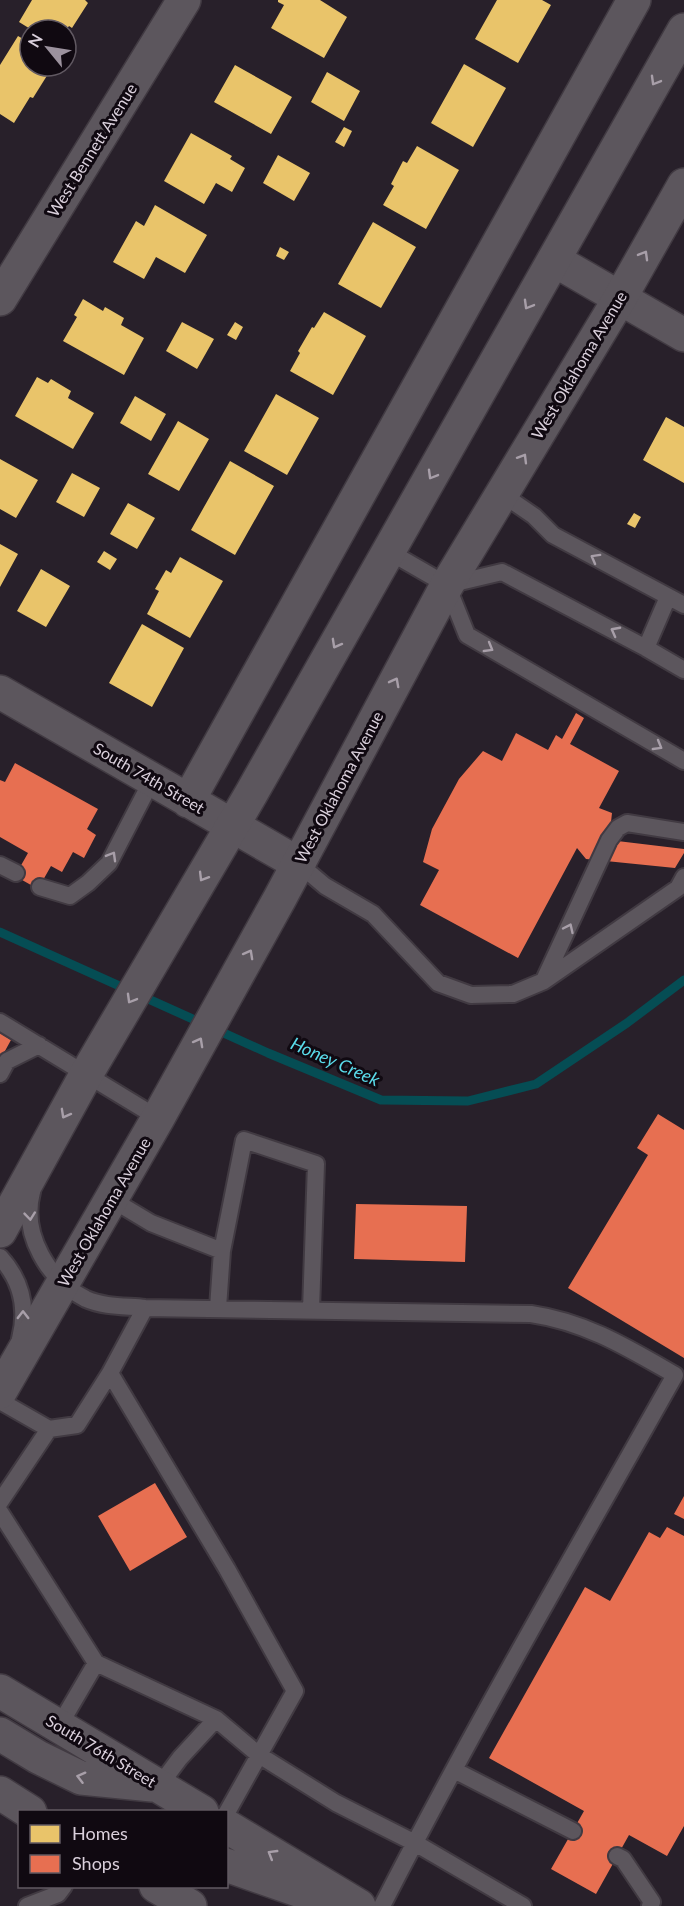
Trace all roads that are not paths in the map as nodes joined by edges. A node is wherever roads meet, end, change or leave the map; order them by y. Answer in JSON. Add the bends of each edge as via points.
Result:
{"nodes":[{"id":1,"x":184,"y":0,"type":"edge"},
{"id":2,"x":634,"y":0,"type":"edge"},
{"id":3,"x":684,"y":30,"type":"edge"},
{"id":4,"x":684,"y":185,"type":"edge"},
{"id":5,"x":554,"y":260,"type":"junction"},
{"id":6,"x":620,"y":298,"type":"junction"},
{"id":7,"x":0,"y":299,"type":"edge"},
{"id":8,"x":684,"y":335,"type":"edge"},
{"id":9,"x":502,"y":494,"type":"junction"},
{"id":10,"x":388,"y":551,"type":"junction"},
{"id":11,"x":447,"y":585,"type":"junction"},
{"id":12,"x":668,"y":597,"type":"junction"},
{"id":13,"x":684,"y":605,"type":"edge"},
{"id":14,"x":646,"y":648,"type":"junction"},
{"id":15,"x":684,"y":670,"type":"edge"},
{"id":16,"x":0,"y":692,"type":"edge"},
{"id":17,"x":684,"y":761,"type":"edge"},
{"id":18,"x":152,"y":780,"type":"junction"},
{"id":19,"x":188,"y":801,"type":"junction"},
{"id":20,"x":232,"y":827,"type":"junction"},
{"id":21,"x":684,"y":832,"type":"edge"},
{"id":22,"x":299,"y":864,"type":"junction"},
{"id":23,"x":0,"y":865,"type":"edge"},
{"id":24,"x":16,"y":873,"type":"dead end"},
{"id":25,"x":684,"y":877,"type":"edge"},
{"id":26,"x":40,"y":886,"type":"dead end"},
{"id":27,"x":544,"y":981,"type":"junction"},
{"id":28,"x":0,"y":1022,"type":"edge"},
{"id":29,"x":39,"y":1045,"type":"junction"},
{"id":30,"x":0,"y":1074,"type":"edge"},
{"id":31,"x":87,"y":1074,"type":"junction"},
{"id":32,"x":158,"y":1118,"type":"junction"},
{"id":33,"x":40,"y":1159,"type":"junction"},
{"id":34,"x":111,"y":1199,"type":"junction"},
{"id":35,"x":4,"y":1222,"type":"edge"},
{"id":36,"x":0,"y":1250,"type":"edge"},
{"id":37,"x":222,"y":1251,"type":"junction"},
{"id":38,"x":0,"y":1257,"type":"edge"},
{"id":39,"x":62,"y":1284,"type":"junction"},
{"id":40,"x":145,"y":1308,"type":"junction"},
{"id":41,"x":218,"y":1308,"type":"junction"},
{"id":42,"x":310,"y":1310,"type":"junction"},
{"id":43,"x":110,"y":1373,"type":"junction"},
{"id":44,"x":4,"y":1388,"type":"edge"},
{"id":45,"x":49,"y":1429,"type":"junction"},
{"id":46,"x":0,"y":1502,"type":"edge"},
{"id":47,"x":0,"y":1512,"type":"edge"},
{"id":48,"x":96,"y":1663,"type":"junction"},
{"id":49,"x":0,"y":1691,"type":"edge"},
{"id":50,"x":216,"y":1719,"type":"junction"},
{"id":51,"x":59,"y":1726,"type":"junction"},
{"id":52,"x":0,"y":1734,"type":"edge"},
{"id":53,"x":258,"y":1755,"type":"junction"},
{"id":54,"x":454,"y":1770,"type":"junction"},
{"id":55,"x":159,"y":1786,"type":"junction"},
{"id":56,"x":0,"y":1793,"type":"edge"},
{"id":57,"x":27,"y":1810,"type":"edge"},
{"id":58,"x":199,"y":1810,"type":"edge"},
{"id":59,"x":228,"y":1810,"type":"edge"},
{"id":60,"x":228,"y":1827,"type":"edge"},
{"id":61,"x":573,"y":1831,"type":"dead end"},
{"id":62,"x":415,"y":1843,"type":"junction"},
{"id":63,"x":617,"y":1856,"type":"dead end"},
{"id":64,"x":228,"y":1865,"type":"edge"},
{"id":65,"x":158,"y":1888,"type":"edge"},
{"id":66,"x":62,"y":1895,"type":"edge"},
{"id":67,"x":34,"y":1905,"type":"edge"},
{"id":68,"x":190,"y":1906,"type":"edge"},
{"id":69,"x":345,"y":1906,"type":"edge"},
{"id":70,"x":358,"y":1906,"type":"edge"},
{"id":71,"x":382,"y":1906,"type":"edge"},
{"id":72,"x":523,"y":1906,"type":"edge"},
{"id":73,"x":650,"y":1906,"type":"edge"}],
"edges":[{"from":1,"to":7,"type":"main road","name":"West Bennett Avenue"},
{"from":2,"to":19,"type":"main road"},
{"from":3,"to":5,"type":"main road","one_way":true},
{"from":6,"to":4,"type":"main road","name":"West Oklahoma Avenue","one_way":true},
{"from":5,"to":6,"type":"main road"},
{"from":5,"to":10,"type":"main road","one_way":true},
{"from":6,"to":8,"type":"main road"},
{"from":9,"to":6,"type":"main road","name":"West Oklahoma Avenue","one_way":true},
{"from":9,"to":11,"type":"main road","name":"West Oklahoma Avenue"},
{"from":12,"to":9,"type":"lane","one_way":true,"via":[[554,535]]},
{"from":10,"to":11,"type":"lane"},
{"from":10,"to":20,"type":"main road","one_way":true},
{"from":14,"to":11,"type":"lane","one_way":true,"via":[[502,572]]},
{"from":11,"to":17,"type":"lane","one_way":true,"via":[[467,635]]},
{"from":22,"to":11,"type":"main road","name":"West Oklahoma Avenue","one_way":true},
{"from":12,"to":13,"type":"lane"},
{"from":12,"to":14,"type":"lane"},
{"from":14,"to":15,"type":"lane"},
{"from":16,"to":18,"type":"main road","name":"South 74th Street"},
{"from":18,"to":19,"type":"main road","name":"South 74th Street"},
{"from":26,"to":18,"type":"lane","one_way":true,"via":[[70,896],[88,883],[109,863]]},
{"from":19,"to":20,"type":"main road","name":"South 74th Street"},
{"from":20,"to":22,"type":"main road","name":"South 74th Street"},
{"from":20,"to":31,"type":"main road","one_way":true},
{"from":27,"to":21,"type":"lane","one_way":true,"via":[[618,828],[627,823]]},
{"from":22,"to":27,"type":"lane","via":[[325,886],[373,914],[438,983],[471,995],[513,994]]},
{"from":32,"to":22,"type":"main road","name":"West Oklahoma Avenue","one_way":true},
{"from":23,"to":24,"type":"lane"},
{"from":25,"to":27,"type":"lane","via":[[678,888]]},
{"from":28,"to":29,"type":"lane"},
{"from":29,"to":30,"type":"lane","via":[[7,1061]]},
{"from":29,"to":31,"type":"lane"},
{"from":31,"to":32,"type":"lane"},
{"from":31,"to":33,"type":"main road","one_way":true},
{"from":32,"to":34,"type":"main road","name":"West Oklahoma Avenue"},
{"from":33,"to":35,"type":"main road"},
{"from":33,"to":39,"type":"lane","one_way":true,"via":[[29,1203],[32,1234]]},
{"from":34,"to":37,"type":"lane","via":[[151,1223]]},
{"from":34,"to":39,"type":"main road","name":"West Oklahoma Avenue"},
{"from":35,"to":36,"type":"main road"},
{"from":37,"to":41,"type":"lane"},
{"from":37,"to":42,"type":"lane","via":[[244,1140],[316,1164]]},
{"from":44,"to":38,"type":"lane","one_way":true,"via":[[23,1326],[23,1302],[16,1277]]},
{"from":39,"to":40,"type":"lane","via":[[98,1303]]},
{"from":39,"to":44,"type":"main road","name":"West Oklahoma Avenue"},
{"from":40,"to":41,"type":"lane"},
{"from":40,"to":43,"type":"lane"},
{"from":41,"to":42,"type":"lane"},
{"from":42,"to":54,"type":"lane","via":[[555,1317],[588,1329],[675,1375]]},
{"from":43,"to":45,"type":"lane","via":[[77,1425]]},
{"from":43,"to":53,"type":"lane","via":[[295,1691]]},
{"from":44,"to":45,"type":"lane"},
{"from":45,"to":46,"type":"lane"},
{"from":47,"to":48,"type":"lane"},
{"from":48,"to":50,"type":"lane"},
{"from":48,"to":51,"type":"lane"},
{"from":49,"to":51,"type":"main road","name":"South 76th Street"},
{"from":50,"to":53,"type":"lane"},
{"from":50,"to":55,"type":"lane"},
{"from":51,"to":55,"type":"main road","name":"South 76th Street"},
{"from":55,"to":52,"type":"main road","one_way":true,"via":[[81,1778]]},
{"from":53,"to":59,"type":"lane"},
{"from":53,"to":62,"type":"lane","via":[[336,1803]]},
{"from":54,"to":61,"type":"lane"},
{"from":54,"to":62,"type":"lane"},
{"from":55,"to":58,"type":"main road","name":"South 76th Street"},
{"from":56,"to":57,"type":"main road"},
{"from":70,"to":60,"type":"main road","one_way":true},
{"from":62,"to":71,"type":"lane"},
{"from":62,"to":72,"type":"lane"},
{"from":63,"to":73,"type":"lane","via":[[652,1902]]},
{"from":64,"to":69,"type":"main road"},
{"from":65,"to":68,"type":"main road"},
{"from":66,"to":67,"type":"lane"}]}
